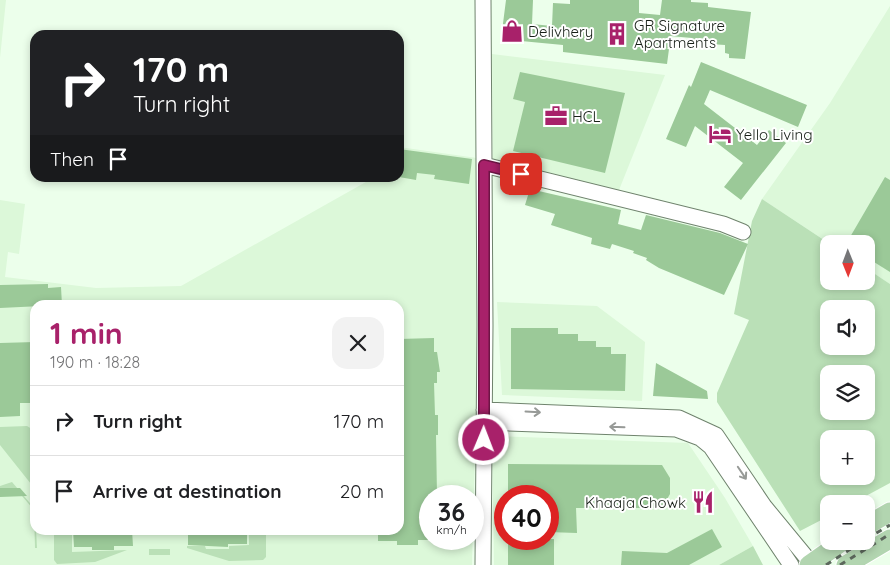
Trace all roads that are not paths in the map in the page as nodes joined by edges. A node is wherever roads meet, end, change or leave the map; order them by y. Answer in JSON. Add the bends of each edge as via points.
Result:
{"nodes":[{"id":1,"x":483,"y":0,"type":"edge"},
{"id":2,"x":484,"y":165,"type":"junction"},
{"id":3,"x":743,"y":232,"type":"dead end"},
{"id":4,"x":484,"y":416,"type":"junction"},
{"id":5,"x":890,"y":512,"type":"edge"},
{"id":6,"x":875,"y":521,"type":"edge"},
{"id":7,"x":890,"y":539,"type":"edge"},
{"id":8,"x":830,"y":550,"type":"edge"},
{"id":9,"x":810,"y":564,"type":"edge"},
{"id":10,"x":483,"y":565,"type":"edge"},
{"id":11,"x":791,"y":565,"type":"edge"},
{"id":12,"x":846,"y":565,"type":"edge"}],
"edges":[{"from":1,"to":2,"type":"street"},
{"from":2,"to":3,"type":"street","via":[[723,224]]},
{"from":2,"to":4,"type":"street"},
{"from":4,"to":9,"type":"street","one_way":true,"via":[[679,418],[704,428],[716,436],[764,506]]},
{"from":4,"to":10,"type":"street"},
{"from":11,"to":4,"type":"street","one_way":true,"via":[[711,447],[700,438],[676,429]]},
{"from":5,"to":6,"type":"main road"},
{"from":7,"to":12,"type":"main road"},
{"from":8,"to":9,"type":"main road"}]}
